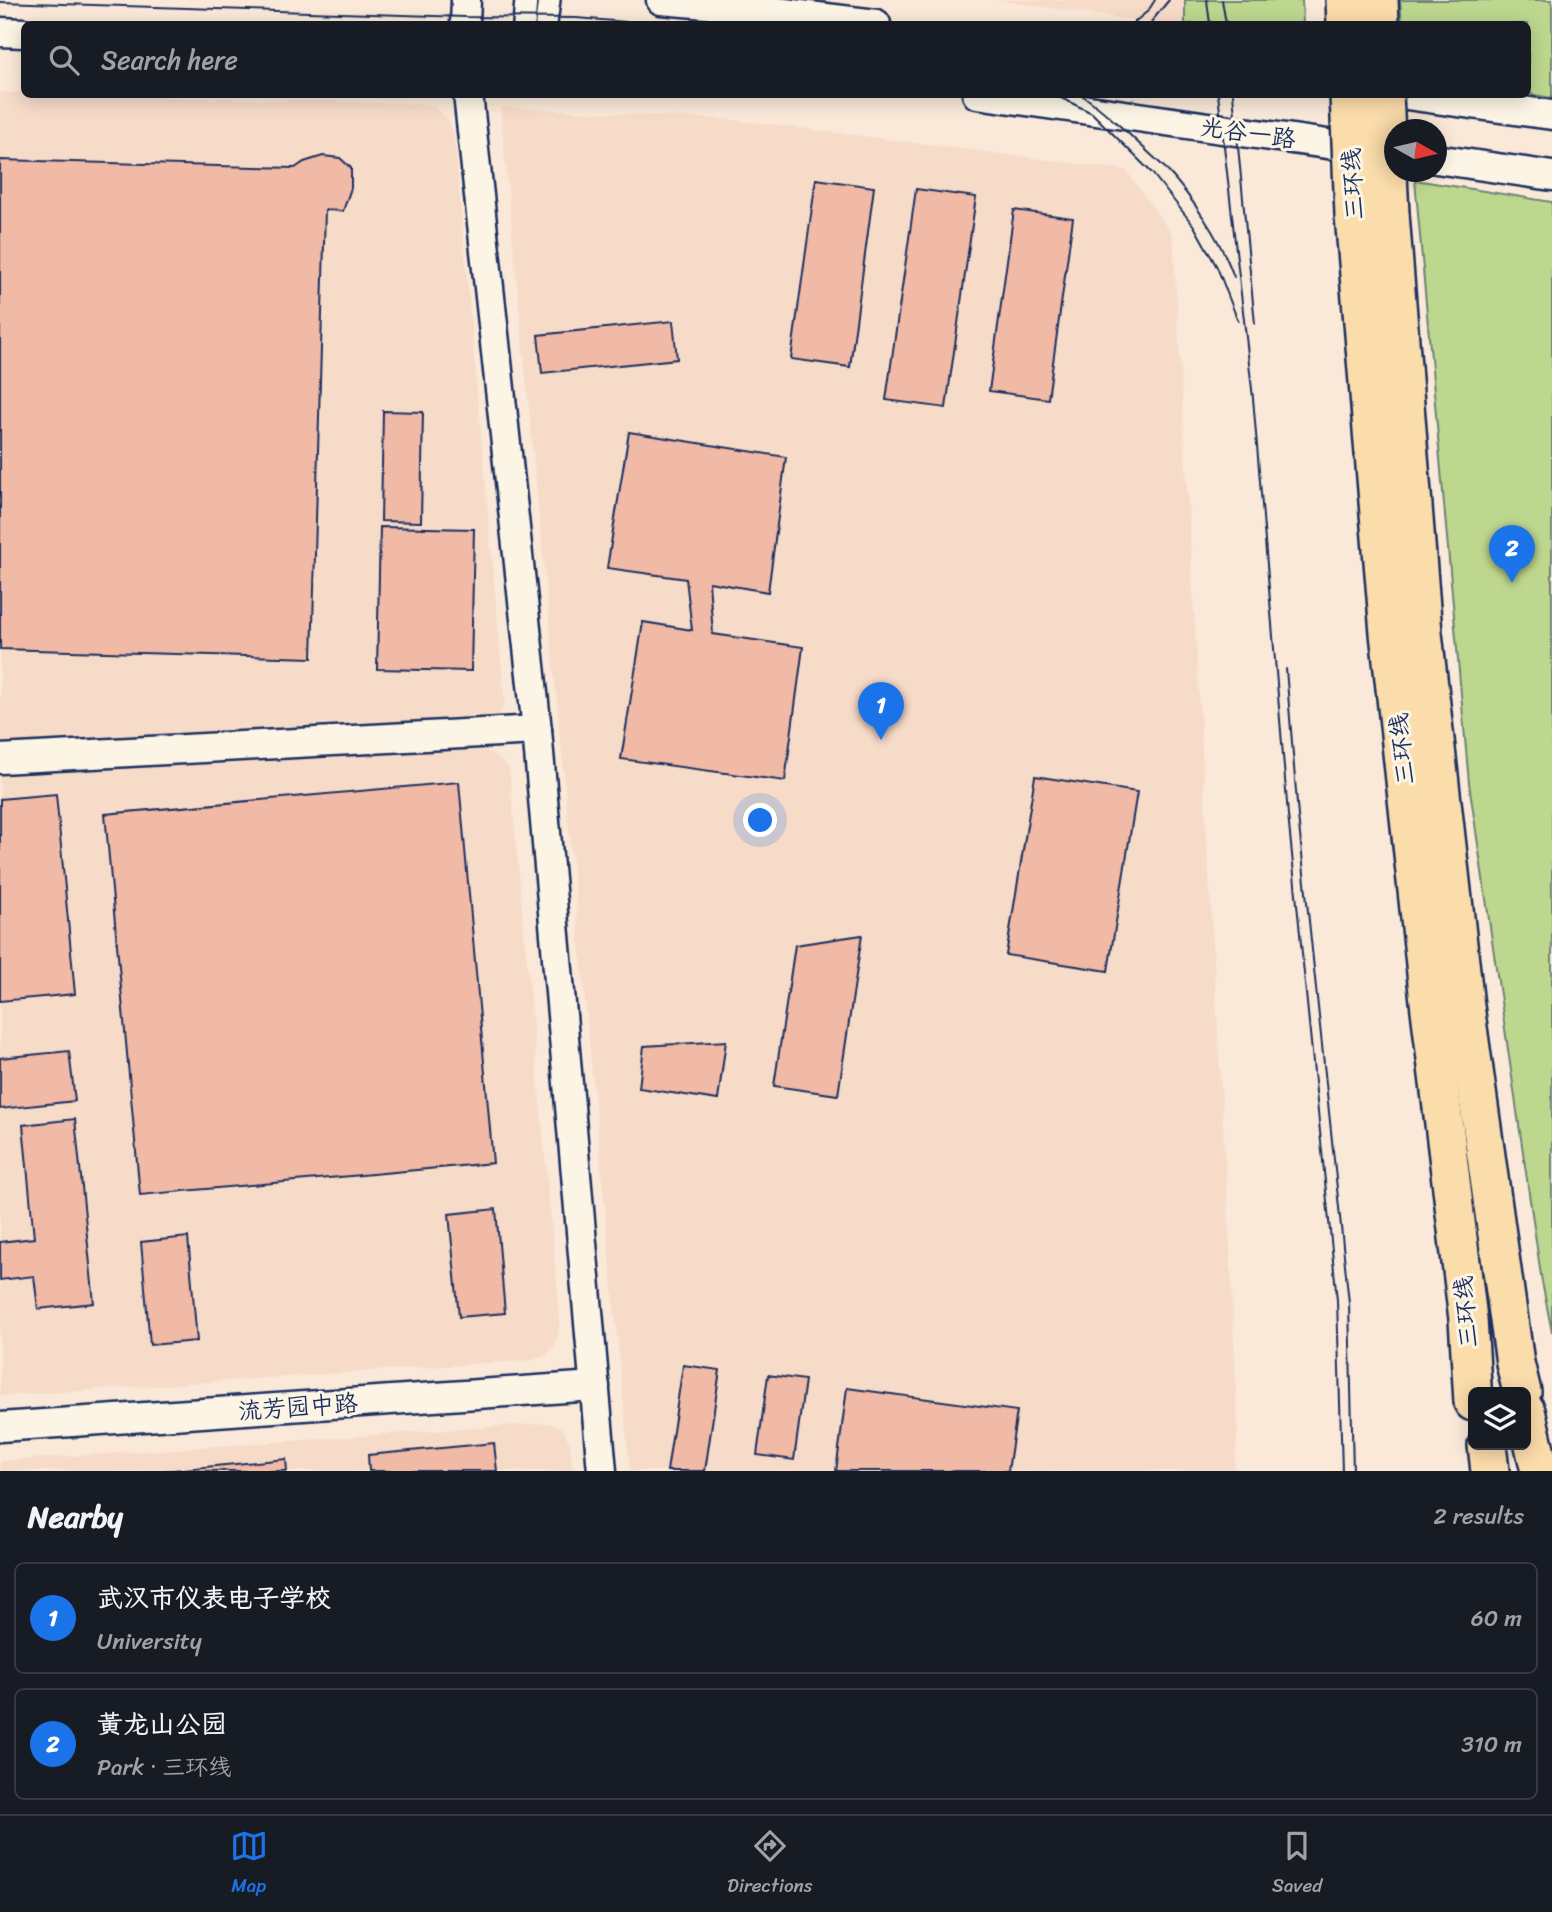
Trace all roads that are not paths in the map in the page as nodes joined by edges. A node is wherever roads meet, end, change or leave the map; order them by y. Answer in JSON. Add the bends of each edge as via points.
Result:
{"nodes":[{"id":1,"x":466,"y":0,"type":"edge"},
{"id":2,"x":526,"y":0,"type":"edge"},
{"id":3,"x":549,"y":0,"type":"edge"},
{"id":4,"x":661,"y":0,"type":"edge"},
{"id":5,"x":1345,"y":0,"type":"edge"},
{"id":6,"x":1379,"y":0,"type":"edge"},
{"id":7,"x":465,"y":21,"type":"edge"},
{"id":8,"x":524,"y":21,"type":"edge"},
{"id":9,"x":546,"y":21,"type":"edge"},
{"id":10,"x":851,"y":21,"type":"edge"},
{"id":11,"x":1346,"y":21,"type":"edge"},
{"id":12,"x":1380,"y":21,"type":"edge"},
{"id":13,"x":0,"y":32,"type":"edge"},
{"id":14,"x":21,"y":33,"type":"edge"},
{"id":15,"x":468,"y":98,"type":"edge"},
{"id":16,"x":1005,"y":98,"type":"edge"},
{"id":17,"x":1349,"y":98,"type":"edge"},
{"id":18,"x":1384,"y":98,"type":"edge"},
{"id":19,"x":1428,"y":98,"type":"edge"},
{"id":20,"x":1552,"y":115,"type":"edge"},
{"id":21,"x":1384,"y":151,"type":"edge"},
{"id":22,"x":1447,"y":160,"type":"edge"},
{"id":23,"x":1552,"y":176,"type":"edge"},
{"id":24,"x":537,"y":730,"type":"junction"},
{"id":25,"x":0,"y":759,"type":"edge"},
{"id":26,"x":1468,"y":1319,"type":"junction"},
{"id":27,"x":1518,"y":1383,"type":"edge"},
{"id":28,"x":595,"y":1386,"type":"junction"},
{"id":29,"x":1472,"y":1387,"type":"edge"},
{"id":30,"x":1478,"y":1387,"type":"edge"},
{"id":31,"x":0,"y":1427,"type":"edge"},
{"id":32,"x":1531,"y":1432,"type":"edge"},
{"id":33,"x":1476,"y":1450,"type":"edge"},
{"id":34,"x":1488,"y":1450,"type":"edge"},
{"id":35,"x":1528,"y":1450,"type":"edge"},
{"id":36,"x":602,"y":1471,"type":"edge"},
{"id":37,"x":1477,"y":1471,"type":"edge"},
{"id":38,"x":1490,"y":1471,"type":"edge"},
{"id":39,"x":1531,"y":1471,"type":"edge"},
{"id":40,"x":1540,"y":1471,"type":"edge"}],
"edges":[{"from":1,"to":7,"type":"street"},
{"from":2,"to":8,"type":"street"},
{"from":3,"to":9,"type":"street"},
{"from":4,"to":10,"type":"street"},
{"from":5,"to":11,"type":"highway"},
{"from":6,"to":12,"type":"highway"},
{"from":13,"to":14,"type":"street"},
{"from":15,"to":24,"type":"street"},
{"from":16,"to":21,"type":"street","name":"光谷一路"},
{"from":17,"to":26,"type":"highway","name":"三环线","bridge":true,"via":[[1354,215],[1389,633]]},
{"from":18,"to":27,"type":"highway","name":"三环线","bridge":true,"via":[[1426,661],[1465,1006]]},
{"from":19,"to":20,"type":"street"},
{"from":22,"to":23,"type":"street"},
{"from":24,"to":25,"type":"street"},
{"from":24,"to":28,"type":"street"},
{"from":26,"to":29,"type":"highway","name":"三环线"},
{"from":26,"to":30,"type":"highway"},
{"from":28,"to":31,"type":"street","name":"流芳园中路"},
{"from":28,"to":36,"type":"street"},
{"from":32,"to":40,"type":"highway"},
{"from":33,"to":37,"type":"highway"},
{"from":34,"to":38,"type":"highway"},
{"from":35,"to":39,"type":"highway"}]}
